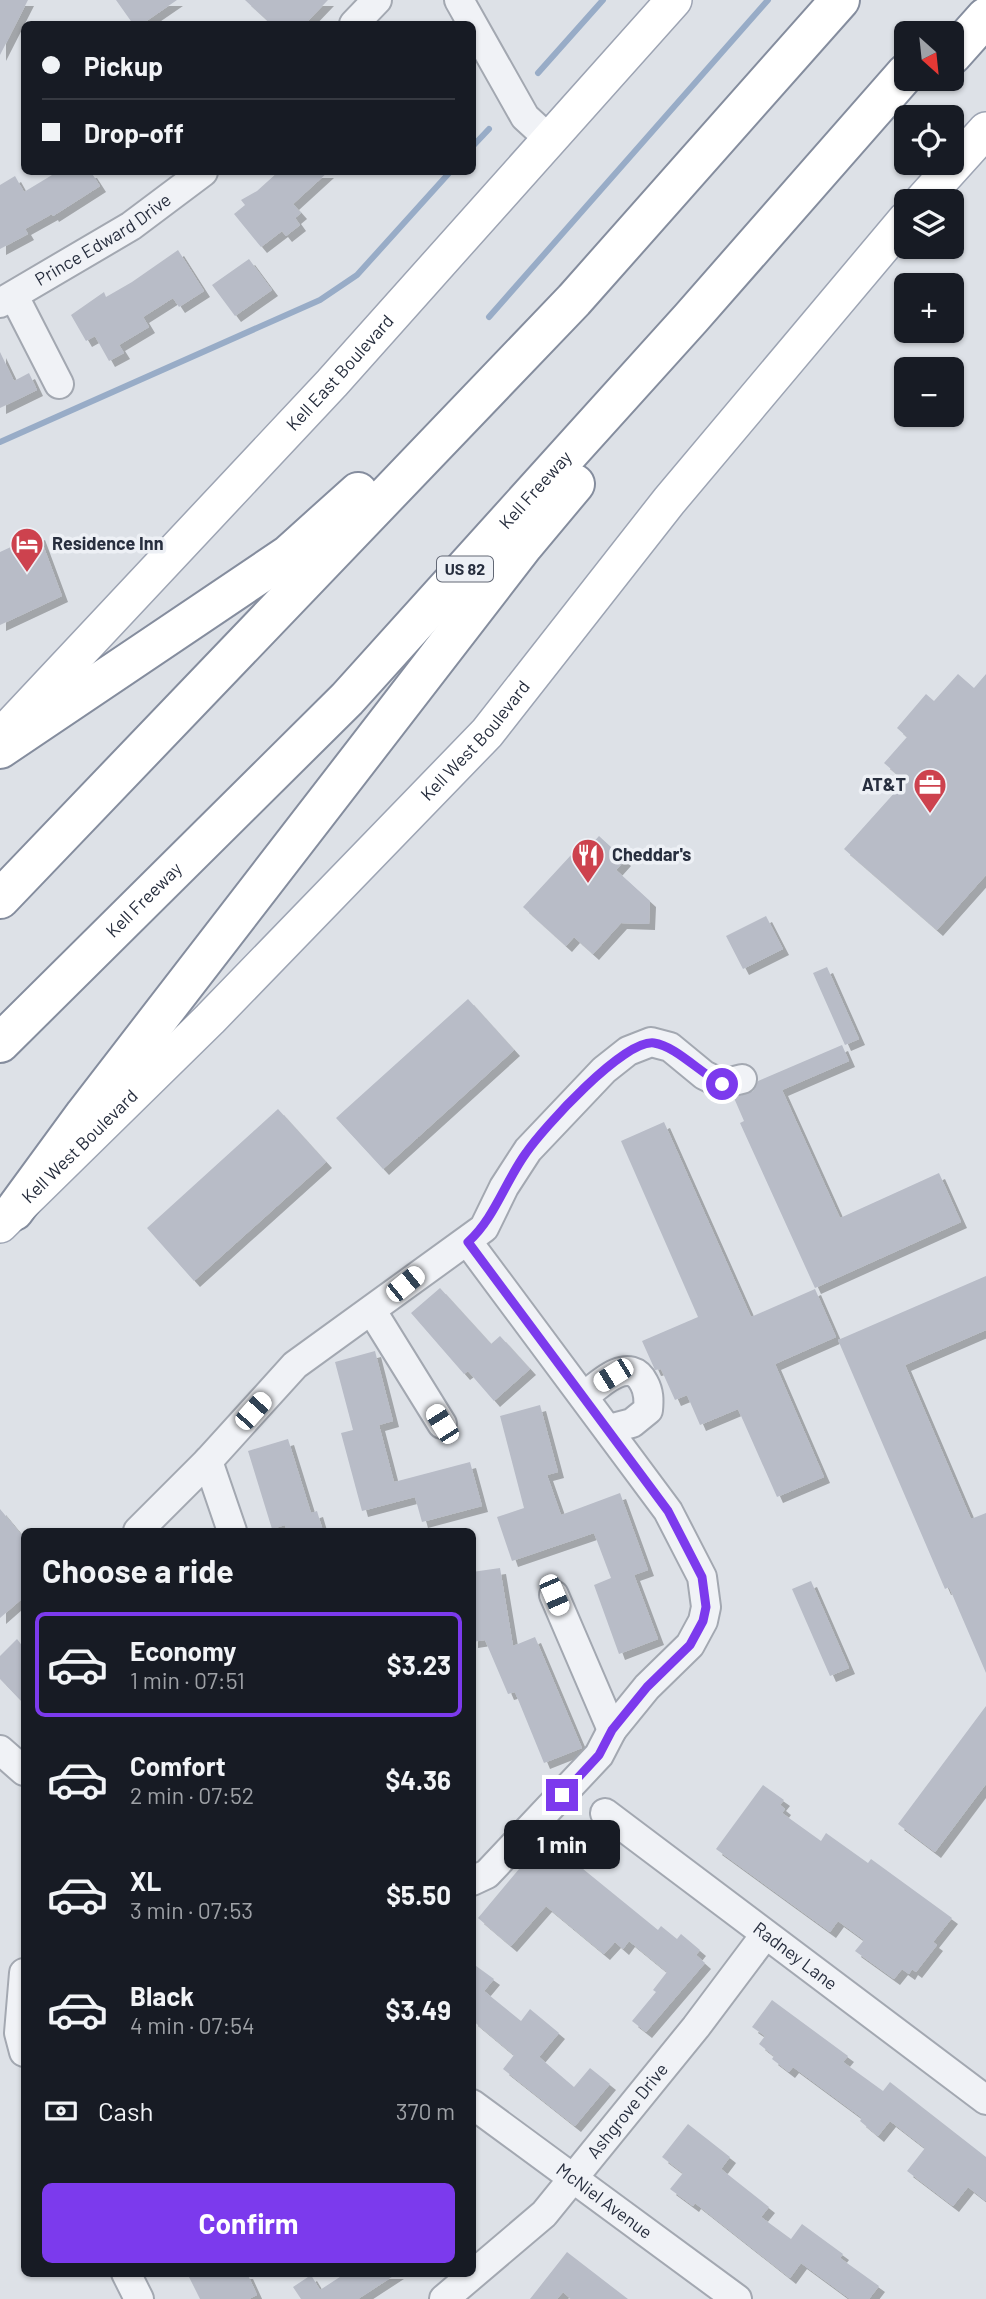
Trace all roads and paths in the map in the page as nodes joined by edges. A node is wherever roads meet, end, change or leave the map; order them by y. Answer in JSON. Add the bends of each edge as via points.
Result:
{"nodes":[{"id":1,"x":377,"y":0,"type":"edge"},
{"id":2,"x":459,"y":0,"type":"edge"},
{"id":3,"x":674,"y":0,"type":"edge"},
{"id":4,"x":840,"y":0,"type":"edge"},
{"id":5,"x":970,"y":0,"type":"edge"},
{"id":6,"x":986,"y":17,"type":"edge"},
{"id":7,"x":357,"y":21,"type":"edge"},
{"id":8,"x":471,"y":21,"type":"edge"},
{"id":9,"x":952,"y":21,"type":"edge"},
{"id":10,"x":476,"y":30,"type":"edge"},
{"id":11,"x":964,"y":42,"type":"edge"},
{"id":12,"x":894,"y":87,"type":"edge"},
{"id":13,"x":920,"y":91,"type":"edge"},
{"id":14,"x":986,"y":130,"type":"edge"},
{"id":15,"x":550,"y":140,"type":"junction"},
{"id":16,"x":199,"y":175,"type":"edge"},
{"id":17,"x":933,"y":189,"type":"edge"},
{"id":18,"x":894,"y":233,"type":"edge"},
{"id":19,"x":734,"y":270,"type":"junction"},
{"id":20,"x":7,"y":299,"type":"edge"},
{"id":21,"x":574,"y":300,"type":"junction"},
{"id":22,"x":691,"y":318,"type":"junction"},
{"id":23,"x":59,"y":384,"type":"dead end"},
{"id":24,"x":0,"y":738,"type":"edge"},
{"id":25,"x":0,"y":749,"type":"edge"},
{"id":26,"x":0,"y":899,"type":"edge"},
{"id":27,"x":0,"y":1043,"type":"edge"},
{"id":28,"x":742,"y":1079,"type":"dead end"},
{"id":29,"x":7,"y":1218,"type":"edge"},
{"id":30,"x":468,"y":1242,"type":"junction"},
{"id":31,"x":372,"y":1311,"type":"junction"},
{"id":32,"x":585,"y":1396,"type":"junction"},
{"id":33,"x":442,"y":1424,"type":"dead end"},
{"id":34,"x":609,"y":1429,"type":"junction"},
{"id":35,"x":208,"y":1461,"type":"junction"},
{"id":36,"x":139,"y":1528,"type":"edge"},
{"id":37,"x":231,"y":1528,"type":"edge"},
{"id":38,"x":554,"y":1595,"type":"dead end"},
{"id":39,"x":612,"y":1730,"type":"junction"},
{"id":40,"x":0,"y":1750,"type":"edge"},
{"id":41,"x":21,"y":1768,"type":"edge"},
{"id":42,"x":605,"y":1813,"type":"dead end"},
{"id":43,"x":476,"y":1879,"type":"edge"},
{"id":44,"x":765,"y":1935,"type":"junction"},
{"id":45,"x":21,"y":2009,"type":"edge"},
{"id":46,"x":21,"y":2041,"type":"edge"},
{"id":47,"x":986,"y":2100,"type":"edge"},
{"id":48,"x":476,"y":2108,"type":"edge"},
{"id":49,"x":572,"y":2177,"type":"junction"},
{"id":50,"x":476,"y":2272,"type":"edge"},
{"id":51,"x":128,"y":2277,"type":"edge"},
{"id":52,"x":470,"y":2277,"type":"edge"},
{"id":53,"x":139,"y":2299,"type":"edge"},
{"id":54,"x":444,"y":2299,"type":"edge"},
{"id":55,"x":737,"y":2299,"type":"edge"}],
"edges":[{"from":1,"to":7,"type":"street"},
{"from":2,"to":8,"type":"street"},
{"from":3,"to":15,"type":"main road","name":"Kell East Boulevard"},
{"from":4,"to":21,"type":"highway"},
{"from":5,"to":9,"type":"highway"},
{"from":6,"to":11,"type":"highway"},
{"from":10,"to":15,"type":"street","via":[[525,117]]},
{"from":12,"to":19,"type":"highway","name":"Kell Freeway","number":"US 82"},
{"from":13,"to":19,"type":"highway","via":[[884,131]]},
{"from":14,"to":17,"type":"main road"},
{"from":15,"to":24,"type":"main road","name":"Kell East Boulevard","via":[[332,383]]},
{"from":16,"to":20,"type":"street","name":"Prince Edward Drive","via":[[131,226]]},
{"from":18,"to":29,"type":"main road","name":"Kell West Boulevard","via":[[669,501],[487,733],[209,1019]]},
{"from":19,"to":22,"type":"highway","name":"Kell Freeway","number":"US 82"},
{"from":20,"to":23,"type":"street"},
{"from":21,"to":25,"type":"highway","via":[[288,555]]},
{"from":21,"to":26,"type":"highway"},
{"from":22,"to":27,"type":"highway","name":"Kell Freeway","number":"US 82","via":[[347,699]]},
{"from":22,"to":29,"type":"highway","via":[[592,464],[507,566]]},
{"from":28,"to":30,"type":"street","via":[[722,1084],[670,1047],[651,1042],[628,1051],[528,1150],[484,1228]]},
{"from":30,"to":31,"type":"street","via":[[422,1270]]},
{"from":30,"to":32,"type":"street"},
{"from":31,"to":33,"type":"street"},
{"from":31,"to":35,"type":"street","via":[[295,1365]]},
{"from":32,"to":34,"type":"street"},
{"from":32,"to":34,"type":"street","via":[[624,1371],[634,1371],[642,1378],[648,1410],[624,1427]]},
{"from":34,"to":39,"type":"street","via":[[679,1532],[702,1577],[706,1607],[690,1645]]},
{"from":35,"to":36,"type":"street"},
{"from":35,"to":37,"type":"street"},
{"from":38,"to":39,"type":"street"},
{"from":39,"to":43,"type":"street","via":[[599,1755],[486,1874]]},
{"from":40,"to":41,"type":"street"},
{"from":42,"to":44,"type":"street","name":"Radney Lane"},
{"from":44,"to":47,"type":"street","name":"Radney Lane"},
{"from":44,"to":49,"type":"street","name":"Ashgrove Drive"},
{"from":45,"to":46,"type":"street"},
{"from":48,"to":49,"type":"street","name":"McNiel Avenue"},
{"from":49,"to":50,"type":"street","name":"Ashgrove Drive","via":[[544,2214]]},
{"from":49,"to":55,"type":"street","name":"McNiel Avenue"},
{"from":51,"to":53,"type":"street"},
{"from":52,"to":54,"type":"street","name":"Ashgrove Drive"}]}
